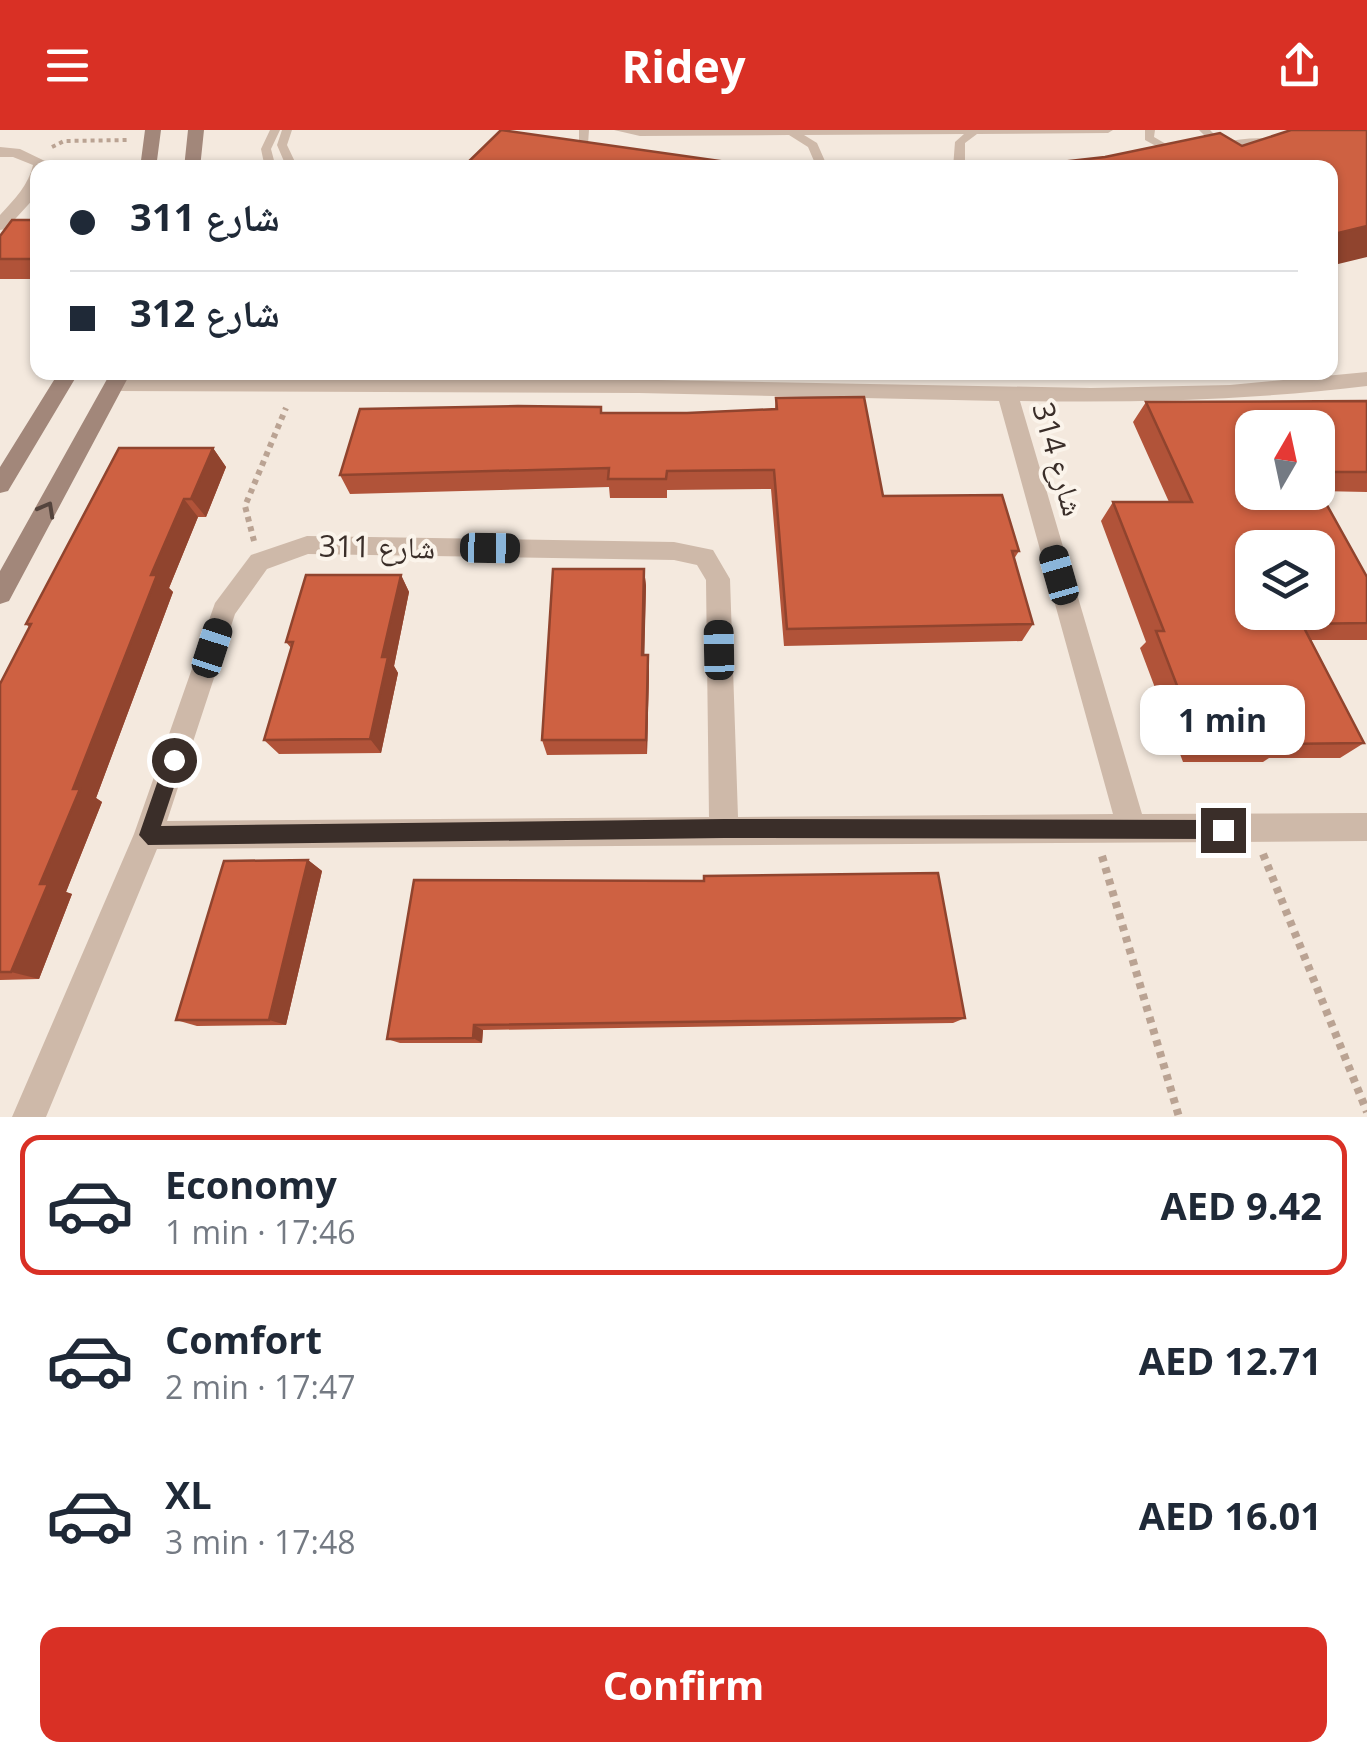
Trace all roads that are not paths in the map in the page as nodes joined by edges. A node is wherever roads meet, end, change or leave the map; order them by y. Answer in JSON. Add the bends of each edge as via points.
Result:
{"nodes":[{"id":1,"x":196,"y":130,"type":"edge"},
{"id":2,"x":275,"y":130,"type":"edge"},
{"id":3,"x":287,"y":130,"type":"edge"},
{"id":4,"x":619,"y":130,"type":"edge"},
{"id":5,"x":1108,"y":130,"type":"edge"},
{"id":6,"x":1150,"y":130,"type":"edge"},
{"id":7,"x":1204,"y":130,"type":"edge"},
{"id":8,"x":1232,"y":130,"type":"edge"},
{"id":9,"x":973,"y":132,"type":"junction"},
{"id":10,"x":792,"y":133,"type":"junction"},
{"id":11,"x":152,"y":135,"type":"edge"},
{"id":12,"x":584,"y":136,"type":"edge"},
{"id":13,"x":1301,"y":144,"type":"edge"},
{"id":14,"x":602,"y":146,"type":"edge"},
{"id":15,"x":1217,"y":146,"type":"junction"},
{"id":16,"x":0,"y":152,"type":"edge"},
{"id":17,"x":556,"y":152,"type":"edge"},
{"id":18,"x":1146,"y":152,"type":"edge"},
{"id":19,"x":1178,"y":154,"type":"junction"},
{"id":20,"x":149,"y":160,"type":"edge"},
{"id":21,"x":193,"y":160,"type":"edge"},
{"id":22,"x":269,"y":160,"type":"edge"},
{"id":23,"x":288,"y":160,"type":"edge"},
{"id":24,"x":820,"y":160,"type":"edge"},
{"id":25,"x":959,"y":160,"type":"edge"},
{"id":26,"x":30,"y":164,"type":"edge"},
{"id":27,"x":30,"y":191,"type":"edge"},
{"id":28,"x":0,"y":225,"type":"edge"},
{"id":29,"x":1367,"y":379,"type":"edge"},
{"id":30,"x":65,"y":380,"type":"edge"},
{"id":31,"x":117,"y":380,"type":"edge"},
{"id":32,"x":177,"y":380,"type":"edge"},
{"id":33,"x":465,"y":380,"type":"edge"},
{"id":34,"x":638,"y":380,"type":"edge"},
{"id":35,"x":1007,"y":392,"type":"junction"},
{"id":36,"x":0,"y":485,"type":"edge"},
{"id":37,"x":0,"y":594,"type":"edge"},
{"id":38,"x":1367,"y":827,"type":"edge"},
{"id":39,"x":724,"y":828,"type":"junction"},
{"id":40,"x":1132,"y":831,"type":"junction"},
{"id":41,"x":148,"y":835,"type":"junction"},
{"id":42,"x":29,"y":1117,"type":"edge"}],
"edges":[{"from":1,"to":21,"type":"street"},
{"from":2,"to":22,"type":"lane","via":[[266,149]]},
{"from":3,"to":23,"type":"lane","via":[[282,145]]},
{"from":4,"to":10,"type":"lane"},
{"from":5,"to":9,"type":"lane"},
{"from":6,"to":19,"type":"lane","via":[[1155,144]]},
{"from":7,"to":8,"type":"lane"},
{"from":7,"to":15,"type":"lane"},
{"from":9,"to":10,"type":"lane"},
{"from":9,"to":25,"type":"lane","via":[[960,142]]},
{"from":10,"to":24,"type":"lane","via":[[813,145]]},
{"from":11,"to":20,"type":"street"},
{"from":12,"to":14,"type":"lane"},
{"from":12,"to":17,"type":"lane"},
{"from":13,"to":15,"type":"lane"},
{"from":15,"to":19,"type":"lane","via":[[1198,156]]},
{"from":16,"to":26,"type":"street"},
{"from":18,"to":19,"type":"lane"},
{"from":27,"to":28,"type":"street"},
{"from":29,"to":35,"type":"street","via":[[1315,387]]},
{"from":30,"to":36,"type":"street"},
{"from":37,"to":31,"type":"street","one_way":true},
{"from":32,"to":33,"type":"street"},
{"from":34,"to":35,"type":"street"},
{"from":35,"to":40,"type":"street","name":"شارع 314"},
{"from":38,"to":40,"type":"street"},
{"from":39,"to":40,"type":"street"},
{"from":39,"to":41,"type":"street"},
{"from":39,"to":41,"type":"street","name":"شارع 311","via":[[718,579],[704,557],[674,551],[306,545],[259,562],[224,610]]},
{"from":41,"to":42,"type":"street"}]}
